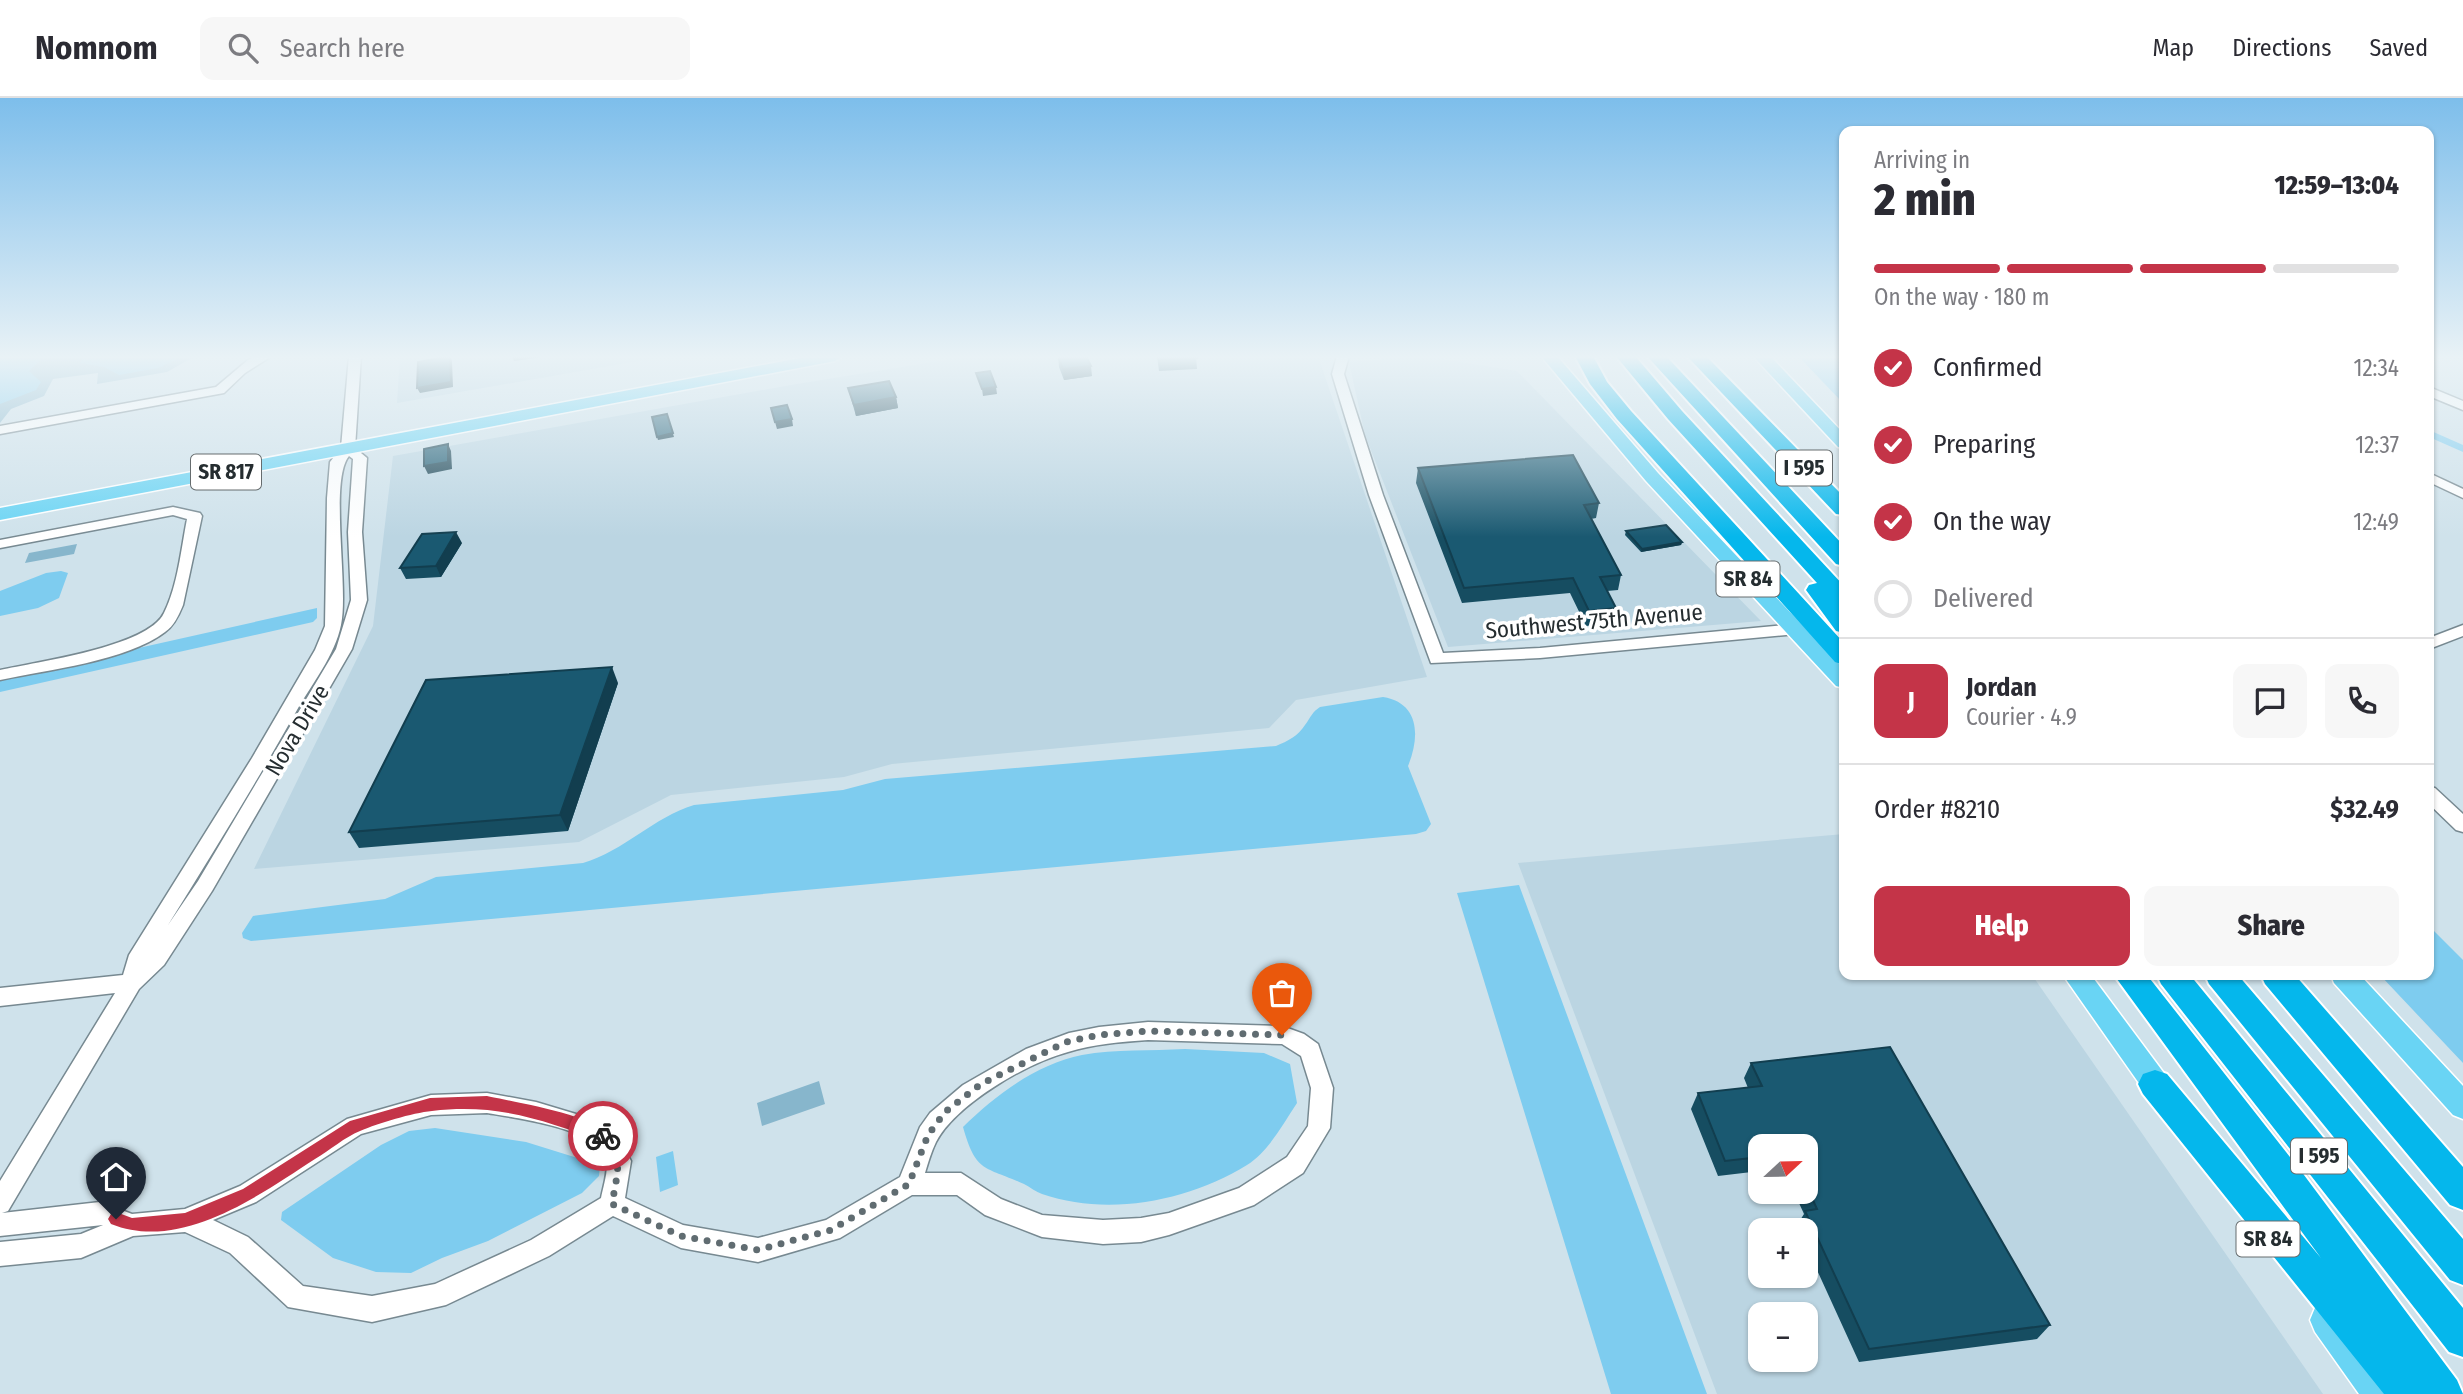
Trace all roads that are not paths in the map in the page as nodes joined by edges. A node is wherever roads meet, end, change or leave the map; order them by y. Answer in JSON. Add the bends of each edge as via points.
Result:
{"nodes":[{"id":1,"x":74,"y":416,"type":"edge"},
{"id":2,"x":351,"y":416,"type":"edge"},
{"id":3,"x":468,"y":416,"type":"edge"},
{"id":4,"x":489,"y":416,"type":"edge"},
{"id":5,"x":1355,"y":416,"type":"edge"},
{"id":6,"x":1600,"y":416,"type":"edge"},
{"id":7,"x":1625,"y":416,"type":"edge"},
{"id":8,"x":1679,"y":416,"type":"edge"},
{"id":9,"x":1712,"y":416,"type":"edge"},
{"id":10,"x":1754,"y":416,"type":"edge"},
{"id":11,"x":1761,"y":416,"type":"edge"},
{"id":12,"x":1819,"y":416,"type":"edge"},
{"id":13,"x":1764,"y":427,"type":"junction"},
{"id":14,"x":0,"y":430,"type":"edge"},
{"id":15,"x":1839,"y":438,"type":"edge"},
{"id":16,"x":349,"y":441,"type":"junction"},
{"id":17,"x":1734,"y":479,"type":"junction"},
{"id":18,"x":2434,"y":480,"type":"edge"},
{"id":19,"x":2463,"y":494,"type":"edge"},
{"id":20,"x":0,"y":501,"type":"edge"},
{"id":21,"x":1839,"y":504,"type":"edge"},
{"id":22,"x":0,"y":514,"type":"edge"},
{"id":23,"x":0,"y":544,"type":"edge"},
{"id":24,"x":1839,"y":554,"type":"edge"},
{"id":25,"x":1839,"y":594,"type":"edge"},
{"id":26,"x":1839,"y":619,"type":"edge"},
{"id":27,"x":1797,"y":629,"type":"junction"},
{"id":28,"x":2463,"y":630,"type":"edge"},
{"id":29,"x":2434,"y":642,"type":"edge"},
{"id":30,"x":323,"y":650,"type":"junction"},
{"id":31,"x":1839,"y":652,"type":"edge"},
{"id":32,"x":0,"y":675,"type":"edge"},
{"id":33,"x":1839,"y":675,"type":"edge"},
{"id":34,"x":320,"y":694,"type":"junction"},
{"id":35,"x":289,"y":744,"type":"junction"},
{"id":36,"x":267,"y":746,"type":"junction"},
{"id":37,"x":2434,"y":797,"type":"edge"},
{"id":38,"x":2461,"y":820,"type":"edge"},
{"id":39,"x":2080,"y":980,"type":"edge"},
{"id":40,"x":2133,"y":980,"type":"edge"},
{"id":41,"x":2176,"y":980,"type":"edge"},
{"id":42,"x":2224,"y":980,"type":"edge"},
{"id":43,"x":2280,"y":980,"type":"edge"},
{"id":44,"x":2349,"y":980,"type":"edge"},
{"id":45,"x":132,"y":983,"type":"junction"},
{"id":46,"x":0,"y":997,"type":"edge"},
{"id":47,"x":2155,"y":1084,"type":"junction"},
{"id":48,"x":2463,"y":1106,"type":"edge"},
{"id":49,"x":909,"y":1184,"type":"junction"},
{"id":50,"x":2463,"y":1193,"type":"edge"},
{"id":51,"x":0,"y":1203,"type":"edge"},
{"id":52,"x":612,"y":1204,"type":"junction"},
{"id":53,"x":186,"y":1220,"type":"junction"},
{"id":54,"x":0,"y":1225,"type":"edge"},
{"id":55,"x":132,"y":1225,"type":"junction"},
{"id":56,"x":0,"y":1254,"type":"edge"},
{"id":57,"x":2463,"y":1267,"type":"edge"},
{"id":58,"x":2463,"y":1338,"type":"edge"},
{"id":59,"x":2427,"y":1387,"type":"edge"},
{"id":60,"x":2380,"y":1394,"type":"edge"}],
"edges":[{"from":1,"to":14,"type":"street"},
{"from":2,"to":16,"type":"street","name":"Nova Drive"},
{"from":3,"to":16,"type":"main road","number":"SR 817"},
{"from":4,"to":16,"type":"main road","number":"SR 817"},
{"from":5,"to":27,"type":"street","name":"Southwest 75th Avenue","via":[[1376,495],[1437,659]]},
{"from":6,"to":27,"type":"main road","number":"SR 84"},
{"from":7,"to":31,"type":"highway"},
{"from":8,"to":17,"type":"highway","number":"I 595"},
{"from":9,"to":24,"type":"highway"},
{"from":10,"to":13,"type":"highway","number":"I 595"},
{"from":11,"to":13,"type":"highway"},
{"from":12,"to":15,"type":"main road"},
{"from":13,"to":21,"type":"highway","number":"I 595"},
{"from":16,"to":20,"type":"main road","number":"SR 817"},
{"from":16,"to":22,"type":"main road","number":"SR 817"},
{"from":16,"to":30,"type":"street","name":"Nova Drive","via":[[337,462],[335,606]]},
{"from":16,"to":34,"type":"street","name":"Nova Drive","via":[[360,458],[355,532],[359,600],[344,649]]},
{"from":17,"to":25,"type":"highway","number":"I 595"},
{"from":17,"to":26,"type":"highway"},
{"from":18,"to":19,"type":"street"},
{"from":23,"to":32,"type":"street","via":[[173,511],[195,516],[171,619],[151,635],[118,649]]},
{"from":27,"to":33,"type":"main road","number":"SR 84"},
{"from":28,"to":29,"type":"street"},
{"from":30,"to":34,"type":"street","via":[[315,679]]},
{"from":30,"to":36,"type":"street","name":"Nova Drive"},
{"from":34,"to":35,"type":"street","name":"Nova Drive"},
{"from":35,"to":36,"type":"street"},
{"from":35,"to":45,"type":"street","name":"Nova Drive","via":[[205,886],[157,958]]},
{"from":36,"to":45,"type":"street","name":"Nova Drive","via":[[136,961]]},
{"from":37,"to":38,"type":"street"},
{"from":39,"to":47,"type":"main road","number":"SR 84"},
{"from":40,"to":59,"type":"highway","via":[[2288,1183]]},
{"from":41,"to":58,"type":"highway","number":"I 595"},
{"from":42,"to":57,"type":"highway"},
{"from":43,"to":50,"type":"highway"},
{"from":44,"to":48,"type":"main road"},
{"from":45,"to":46,"type":"street"},
{"from":45,"to":51,"type":"street","name":"Nova Drive"},
{"from":47,"to":59,"type":"highway"},
{"from":47,"to":60,"type":"main road","number":"SR 84"},
{"from":49,"to":49,"type":"street","via":[[961,1184],[993,1207],[1042,1226],[1103,1232],[1169,1224],[1246,1197],[1295,1165],[1319,1128],[1322,1088],[1310,1051],[1282,1035],[1148,1031],[1066,1042],[981,1084],[945,1112],[928,1135]]},
{"from":49,"to":52,"type":"street","via":[[831,1230],[758,1250],[681,1236]]},
{"from":52,"to":53,"type":"street","via":[[540,1248],[437,1296],[372,1309],[297,1298],[239,1245]]},
{"from":52,"to":53,"type":"street","via":[[619,1161],[608,1139],[574,1123],[487,1102],[430,1105],[355,1126],[248,1194]]},
{"from":53,"to":55,"type":"street"},
{"from":54,"to":55,"type":"street","via":[[100,1213]]},
{"from":55,"to":56,"type":"street","via":[[81,1246]]}]}
